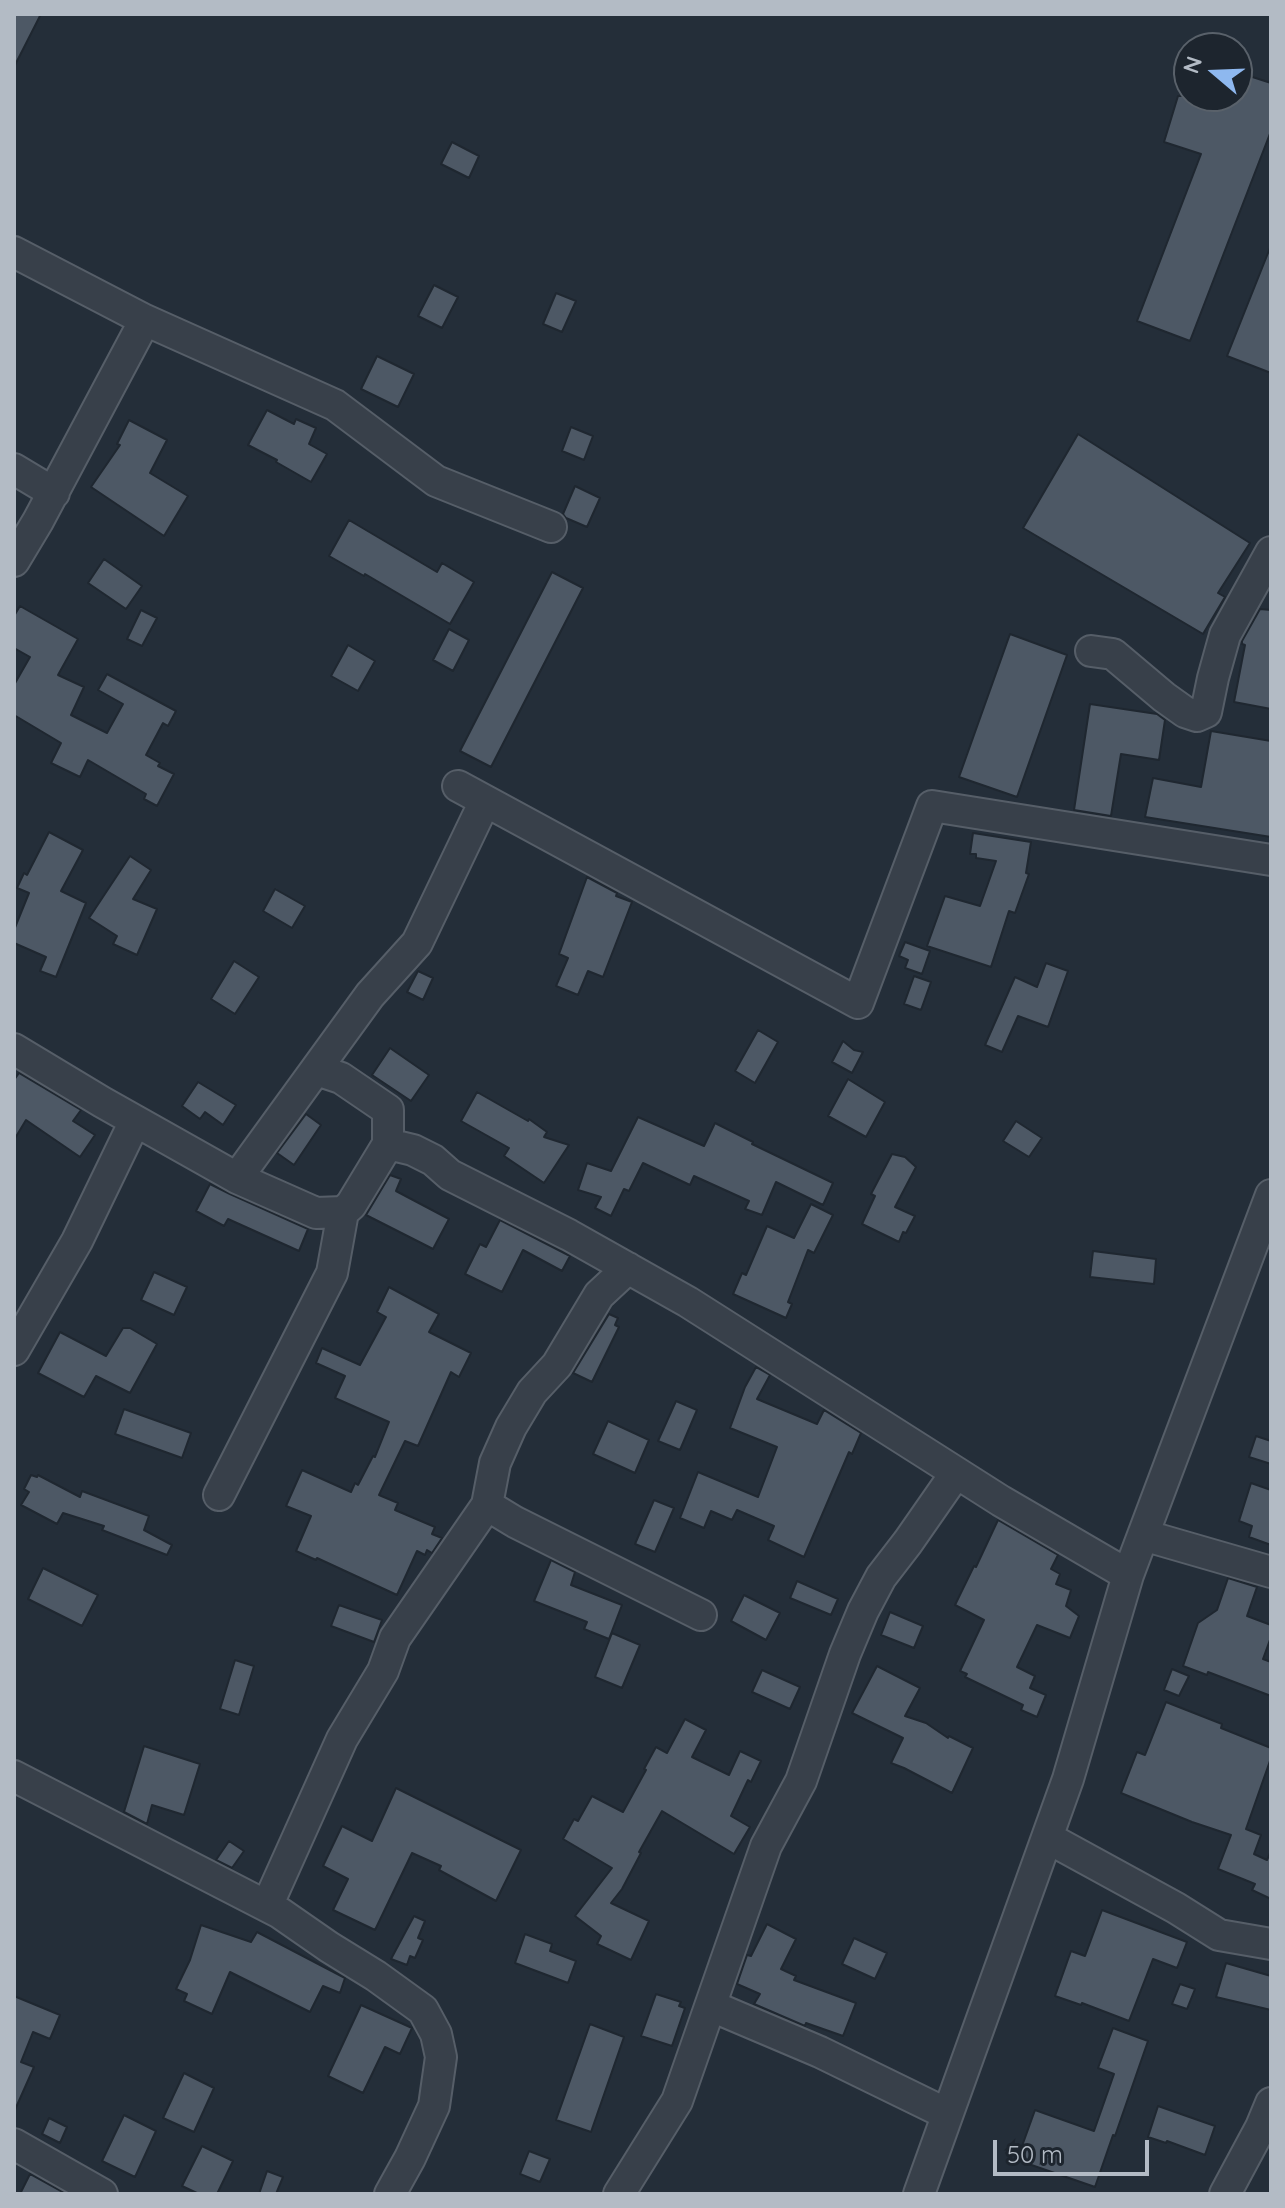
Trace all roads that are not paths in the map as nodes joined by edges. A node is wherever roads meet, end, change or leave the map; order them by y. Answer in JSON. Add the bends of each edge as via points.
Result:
{"nodes":[{"id":1,"x":14,"y":252,"type":"edge"},
{"id":2,"x":145,"y":320,"type":"junction"},
{"id":3,"x":14,"y":469,"type":"edge"},
{"id":4,"x":54,"y":493,"type":"junction"},
{"id":5,"x":551,"y":527,"type":"dead end"},
{"id":6,"x":1271,"y":552,"type":"edge"},
{"id":7,"x":14,"y":561,"type":"edge"},
{"id":8,"x":1091,"y":651,"type":"dead end"},
{"id":9,"x":458,"y":786,"type":"dead end"},
{"id":10,"x":485,"y":801,"type":"junction"},
{"id":11,"x":1271,"y":860,"type":"edge"},
{"id":12,"x":14,"y":1049,"type":"edge"},
{"id":13,"x":317,"y":1070,"type":"junction"},
{"id":14,"x":135,"y":1121,"type":"junction"},
{"id":15,"x":388,"y":1144,"type":"junction"},
{"id":16,"x":237,"y":1178,"type":"junction"},
{"id":17,"x":1271,"y":1195,"type":"edge"},
{"id":18,"x":343,"y":1212,"type":"junction"},
{"id":19,"x":628,"y":1268,"type":"junction"},
{"id":20,"x":14,"y":1350,"type":"edge"},
{"id":21,"x":956,"y":1473,"type":"junction"},
{"id":22,"x":219,"y":1495,"type":"dead end"},
{"id":23,"x":487,"y":1505,"type":"junction"},
{"id":24,"x":1143,"y":1535,"type":"junction"},
{"id":25,"x":1271,"y":1572,"type":"edge"},
{"id":26,"x":1128,"y":1575,"type":"junction"},
{"id":27,"x":701,"y":1615,"type":"dead end"},
{"id":28,"x":14,"y":1776,"type":"edge"},
{"id":29,"x":1048,"y":1838,"type":"junction"},
{"id":30,"x":267,"y":1906,"type":"junction"},
{"id":31,"x":1271,"y":1944,"type":"edge"},
{"id":32,"x":710,"y":2008,"type":"junction"},
{"id":33,"x":1271,"y":2103,"type":"edge"},
{"id":34,"x":947,"y":2114,"type":"junction"},
{"id":35,"x":14,"y":2144,"type":"edge"},
{"id":36,"x":99,"y":2193,"type":"edge"},
{"id":37,"x":390,"y":2194,"type":"edge"},
{"id":38,"x":619,"y":2194,"type":"edge"},
{"id":39,"x":919,"y":2194,"type":"edge"},
{"id":40,"x":1225,"y":2194,"type":"edge"}],
"edges":[{"from":1,"to":2,"type":"street"},
{"from":2,"to":4,"type":"street"},
{"from":2,"to":5,"type":"street","via":[[335,405],[436,481]]},
{"from":3,"to":4,"type":"street"},
{"from":4,"to":7,"type":"street"},
{"from":6,"to":8,"type":"street","via":[[1225,635],[1206,712],[1185,712],[1113,654]]},
{"from":9,"to":10,"type":"street"},
{"from":10,"to":11,"type":"street","via":[[858,1003],[932,806]]},
{"from":10,"to":13,"type":"street","via":[[417,943],[370,995]]},
{"from":12,"to":14,"type":"street"},
{"from":13,"to":15,"type":"street","via":[[341,1078],[388,1110]]},
{"from":13,"to":16,"type":"street"},
{"from":14,"to":16,"type":"street"},
{"from":14,"to":20,"type":"street","via":[[77,1241]]},
{"from":15,"to":18,"type":"street"},
{"from":15,"to":19,"type":"street","via":[[433,1160],[450,1175]]},
{"from":16,"to":18,"type":"street","via":[[316,1213]]},
{"from":17,"to":24,"type":"street"},
{"from":18,"to":22,"type":"street","via":[[332,1273]]},
{"from":19,"to":21,"type":"street"},
{"from":19,"to":23,"type":"street","via":[[599,1295],[511,1427],[495,1463]]},
{"from":21,"to":26,"type":"street"},
{"from":21,"to":32,"type":"street","via":[[881,1577],[863,1611],[801,1781],[766,1846]]},
{"from":23,"to":27,"type":"street"},
{"from":23,"to":30,"type":"street","via":[[395,1638],[383,1671],[342,1739]]},
{"from":24,"to":25,"type":"street"},
{"from":24,"to":26,"type":"street"},
{"from":26,"to":29,"type":"street"},
{"from":28,"to":30,"type":"street"},
{"from":29,"to":31,"type":"street","via":[[1219,1935]]},
{"from":29,"to":34,"type":"street"},
{"from":30,"to":37,"type":"street","via":[[423,2010],[436,2034],[441,2057],[434,2106]]},
{"from":32,"to":34,"type":"street","via":[[820,2052]]},
{"from":32,"to":38,"type":"street","via":[[677,2101]]},
{"from":33,"to":40,"type":"street"},
{"from":34,"to":39,"type":"street"},
{"from":35,"to":36,"type":"street"}]}
